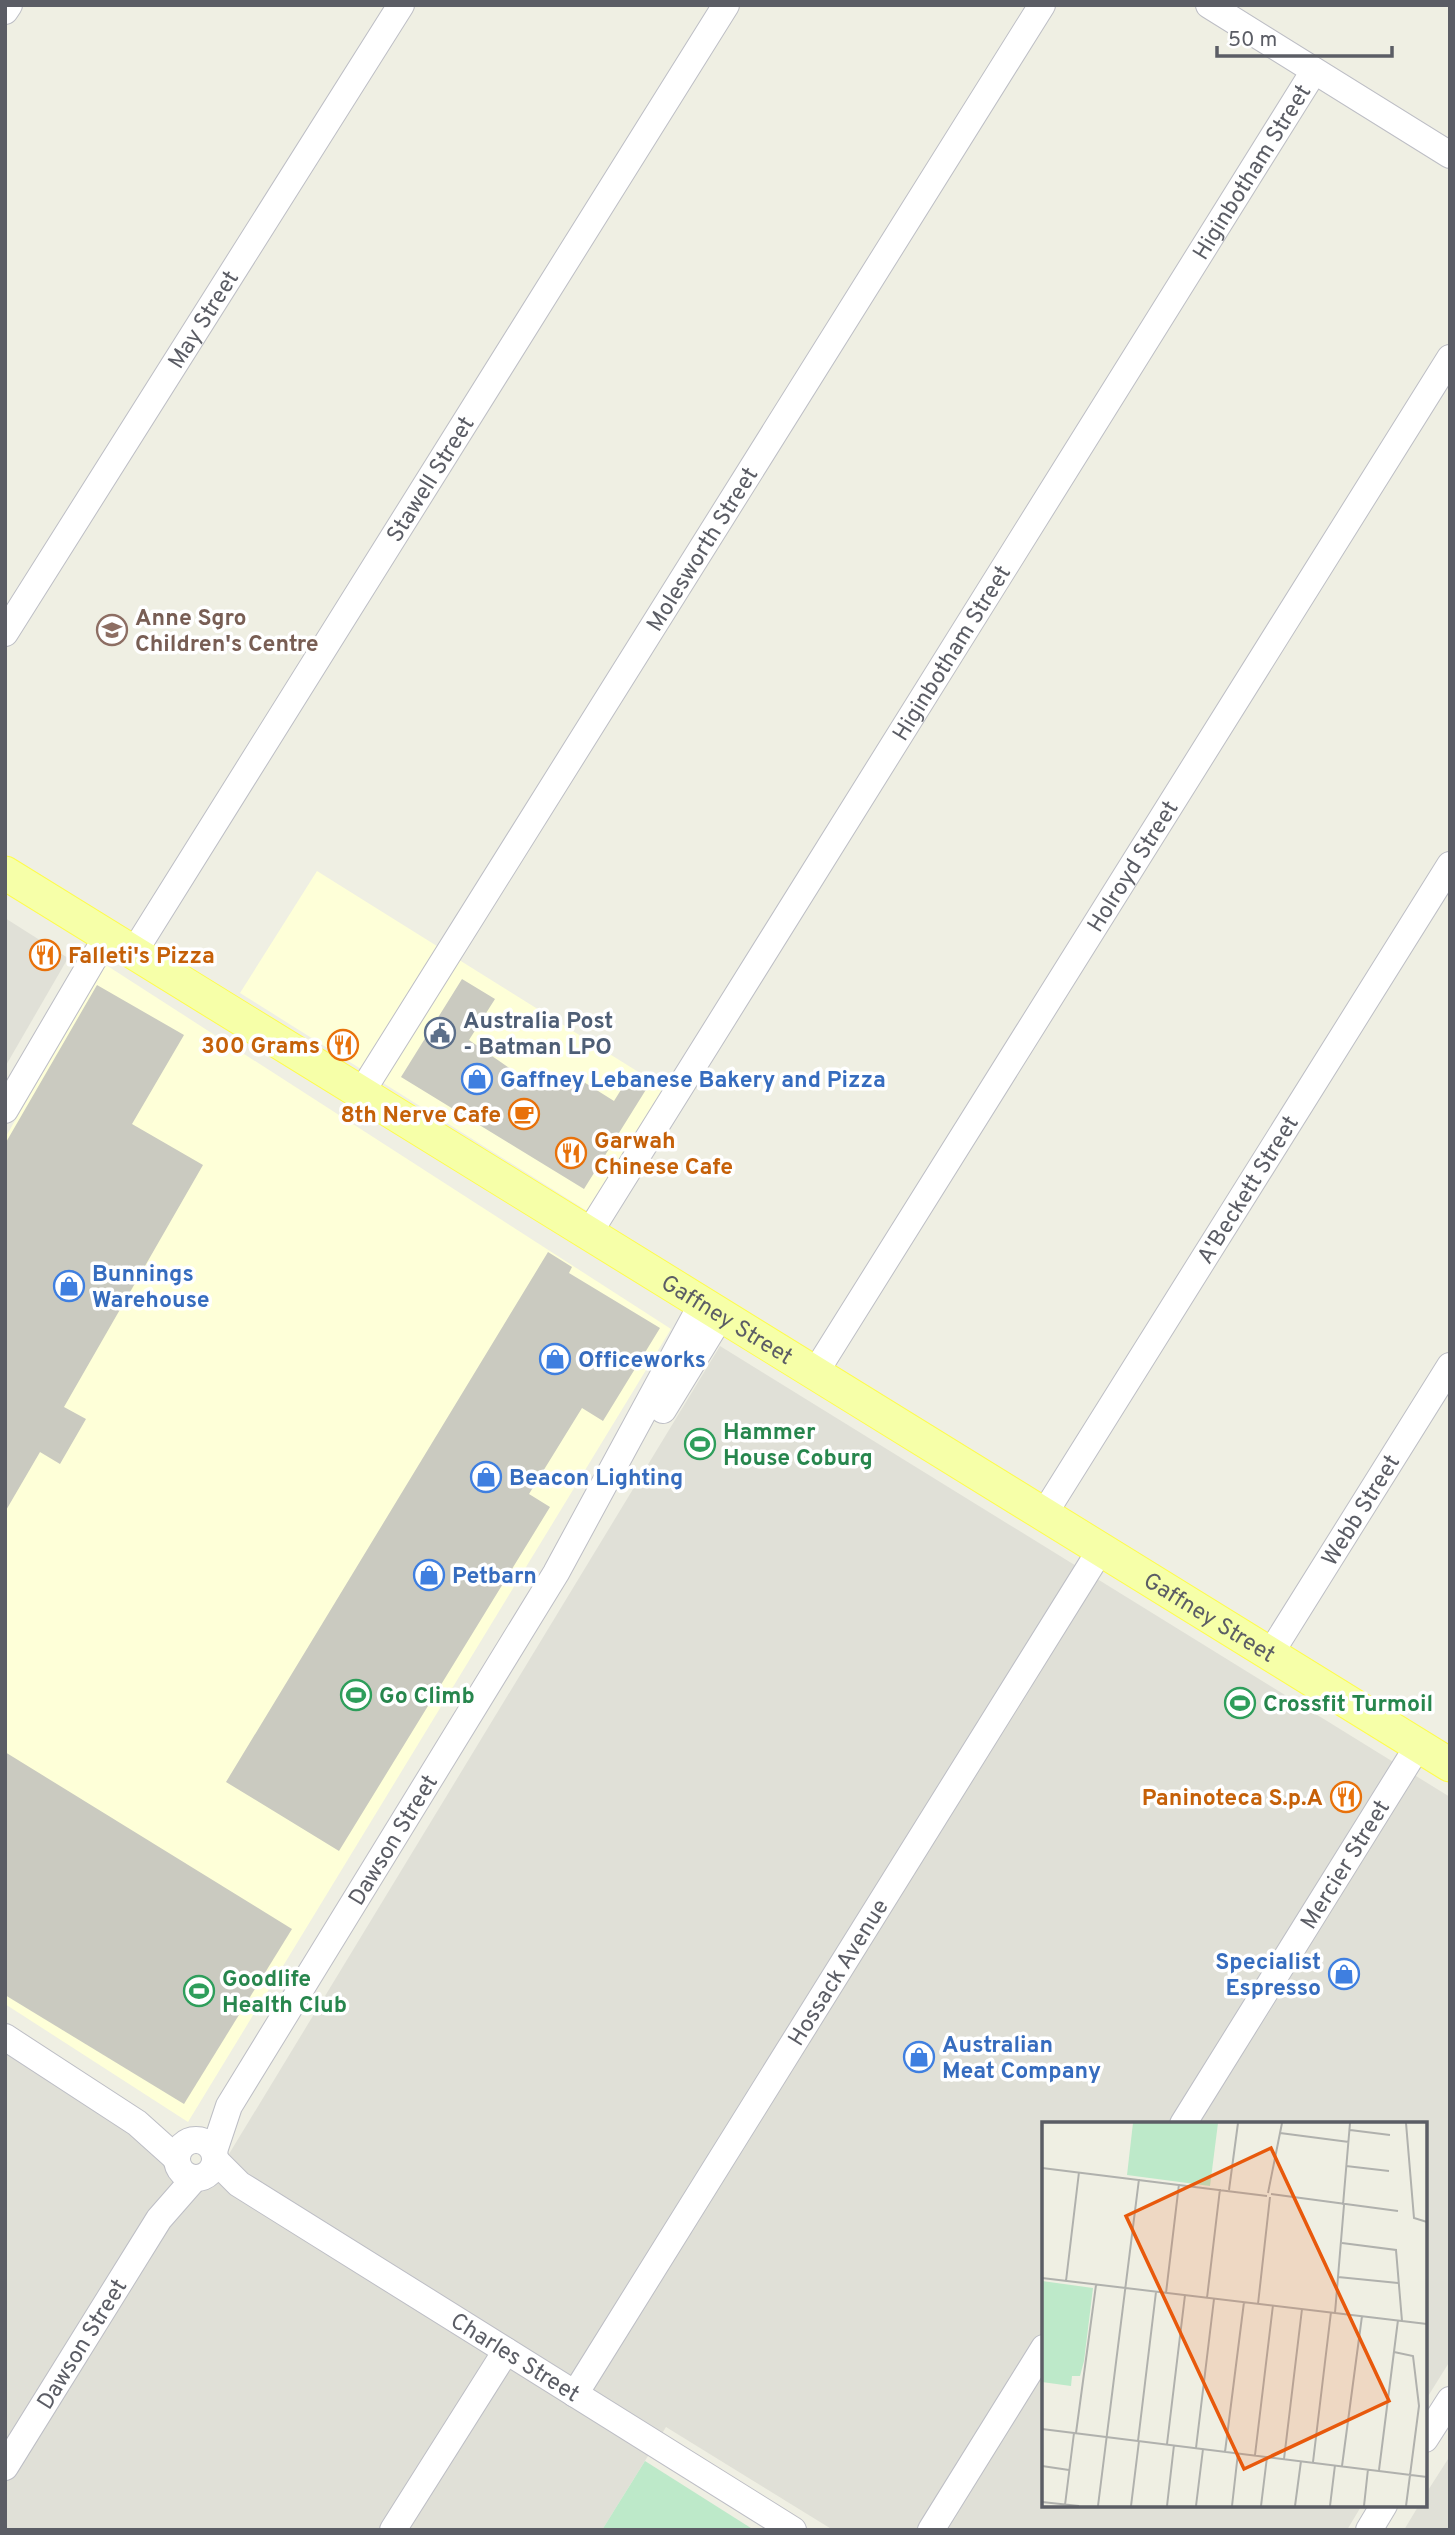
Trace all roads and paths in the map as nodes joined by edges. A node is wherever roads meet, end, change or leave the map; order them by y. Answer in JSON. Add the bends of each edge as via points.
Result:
{"nodes":[{"id":1,"x":9,"y":5,"type":"edge"},
{"id":2,"x":401,"y":5,"type":"edge"},
{"id":3,"x":726,"y":5,"type":"edge"},
{"id":4,"x":1042,"y":5,"type":"edge"},
{"id":5,"x":1215,"y":7,"type":"edge"},
{"id":6,"x":5,"y":11,"type":"edge"},
{"id":7,"x":1314,"y":71,"type":"junction"},
{"id":8,"x":1447,"y":147,"type":"edge"},
{"id":9,"x":1450,"y":358,"type":"edge"},
{"id":10,"x":5,"y":633,"type":"edge"},
{"id":11,"x":1450,"y":865,"type":"edge"},
{"id":12,"x":5,"y":873,"type":"edge"},
{"id":13,"x":121,"y":944,"type":"junction"},
{"id":14,"x":361,"y":1093,"type":"junction"},
{"id":15,"x":5,"y":1110,"type":"edge"},
{"id":16,"x":589,"y":1233,"type":"junction"},
{"id":17,"x":712,"y":1308,"type":"junction"},
{"id":18,"x":1450,"y":1366,"type":"edge"},
{"id":19,"x":816,"y":1373,"type":"junction"},
{"id":20,"x":1044,"y":1514,"type":"junction"},
{"id":21,"x":1101,"y":1549,"type":"junction"},
{"id":22,"x":1270,"y":1654,"type":"junction"},
{"id":23,"x":1418,"y":1746,"type":"junction"},
{"id":24,"x":1450,"y":1765,"type":"edge"},
{"id":25,"x":5,"y":2038,"type":"edge"},
{"id":26,"x":1184,"y":2122,"type":"edge"},
{"id":27,"x":196,"y":2159,"type":"junction"},
{"id":28,"x":506,"y":2351,"type":"junction"},
{"id":29,"x":1042,"y":2351,"type":"edge"},
{"id":30,"x":575,"y":2394,"type":"junction"},
{"id":31,"x":1450,"y":2400,"type":"edge"},
{"id":32,"x":1427,"y":2436,"type":"edge"},
{"id":33,"x":5,"y":2467,"type":"edge"},
{"id":34,"x":1383,"y":2507,"type":"edge"},
{"id":35,"x":393,"y":2530,"type":"edge"},
{"id":36,"x":793,"y":2530,"type":"edge"},
{"id":37,"x":931,"y":2530,"type":"edge"},
{"id":38,"x":1369,"y":2530,"type":"edge"}],
"edges":[{"from":1,"to":6,"type":"street"},
{"from":2,"to":10,"type":"street","name":"May Street"},
{"from":3,"to":13,"type":"street","name":"Stawell Street"},
{"from":4,"to":14,"type":"street","name":"Molesworth Street"},
{"from":5,"to":7,"type":"street"},
{"from":7,"to":8,"type":"street"},
{"from":7,"to":16,"type":"street","name":"Higinbotham Street"},
{"from":9,"to":19,"type":"street","name":"Holroyd Street"},
{"from":11,"to":20,"type":"street","name":"A'Beckett Street"},
{"from":12,"to":13,"type":"main road","name":"Gaffney Street"},
{"from":13,"to":14,"type":"main road","name":"Gaffney Street"},
{"from":13,"to":15,"type":"street","name":"Stawell Street"},
{"from":14,"to":16,"type":"main road","name":"Gaffney Street"},
{"from":16,"to":17,"type":"main road","name":"Gaffney Street"},
{"from":17,"to":19,"type":"main road","name":"Gaffney Street"},
{"from":17,"to":27,"type":"street","name":"Dawson Street","via":[[610,1496],[556,1573]]},
{"from":18,"to":22,"type":"street","name":"Webb Street"},
{"from":19,"to":20,"type":"main road","name":"Gaffney Street"},
{"from":20,"to":21,"type":"main road","name":"Gaffney Street"},
{"from":21,"to":22,"type":"main road","name":"Gaffney Street"},
{"from":21,"to":30,"type":"street","name":"Hossack Avenue"},
{"from":22,"to":23,"type":"main road","name":"Gaffney Street"},
{"from":23,"to":24,"type":"main road","name":"Gaffney Street"},
{"from":23,"to":26,"type":"street","name":"Mercier Street"},
{"from":25,"to":27,"type":"street","name":"Charles Street"},
{"from":27,"to":28,"type":"street","name":"Charles Street"},
{"from":27,"to":33,"type":"street","name":"Dawson Street"},
{"from":28,"to":30,"type":"street","name":"Charles Street"},
{"from":28,"to":35,"type":"street"},
{"from":29,"to":37,"type":"street"},
{"from":30,"to":36,"type":"street","name":"Charles Street"},
{"from":31,"to":32,"type":"street"},
{"from":34,"to":38,"type":"street"}]}
